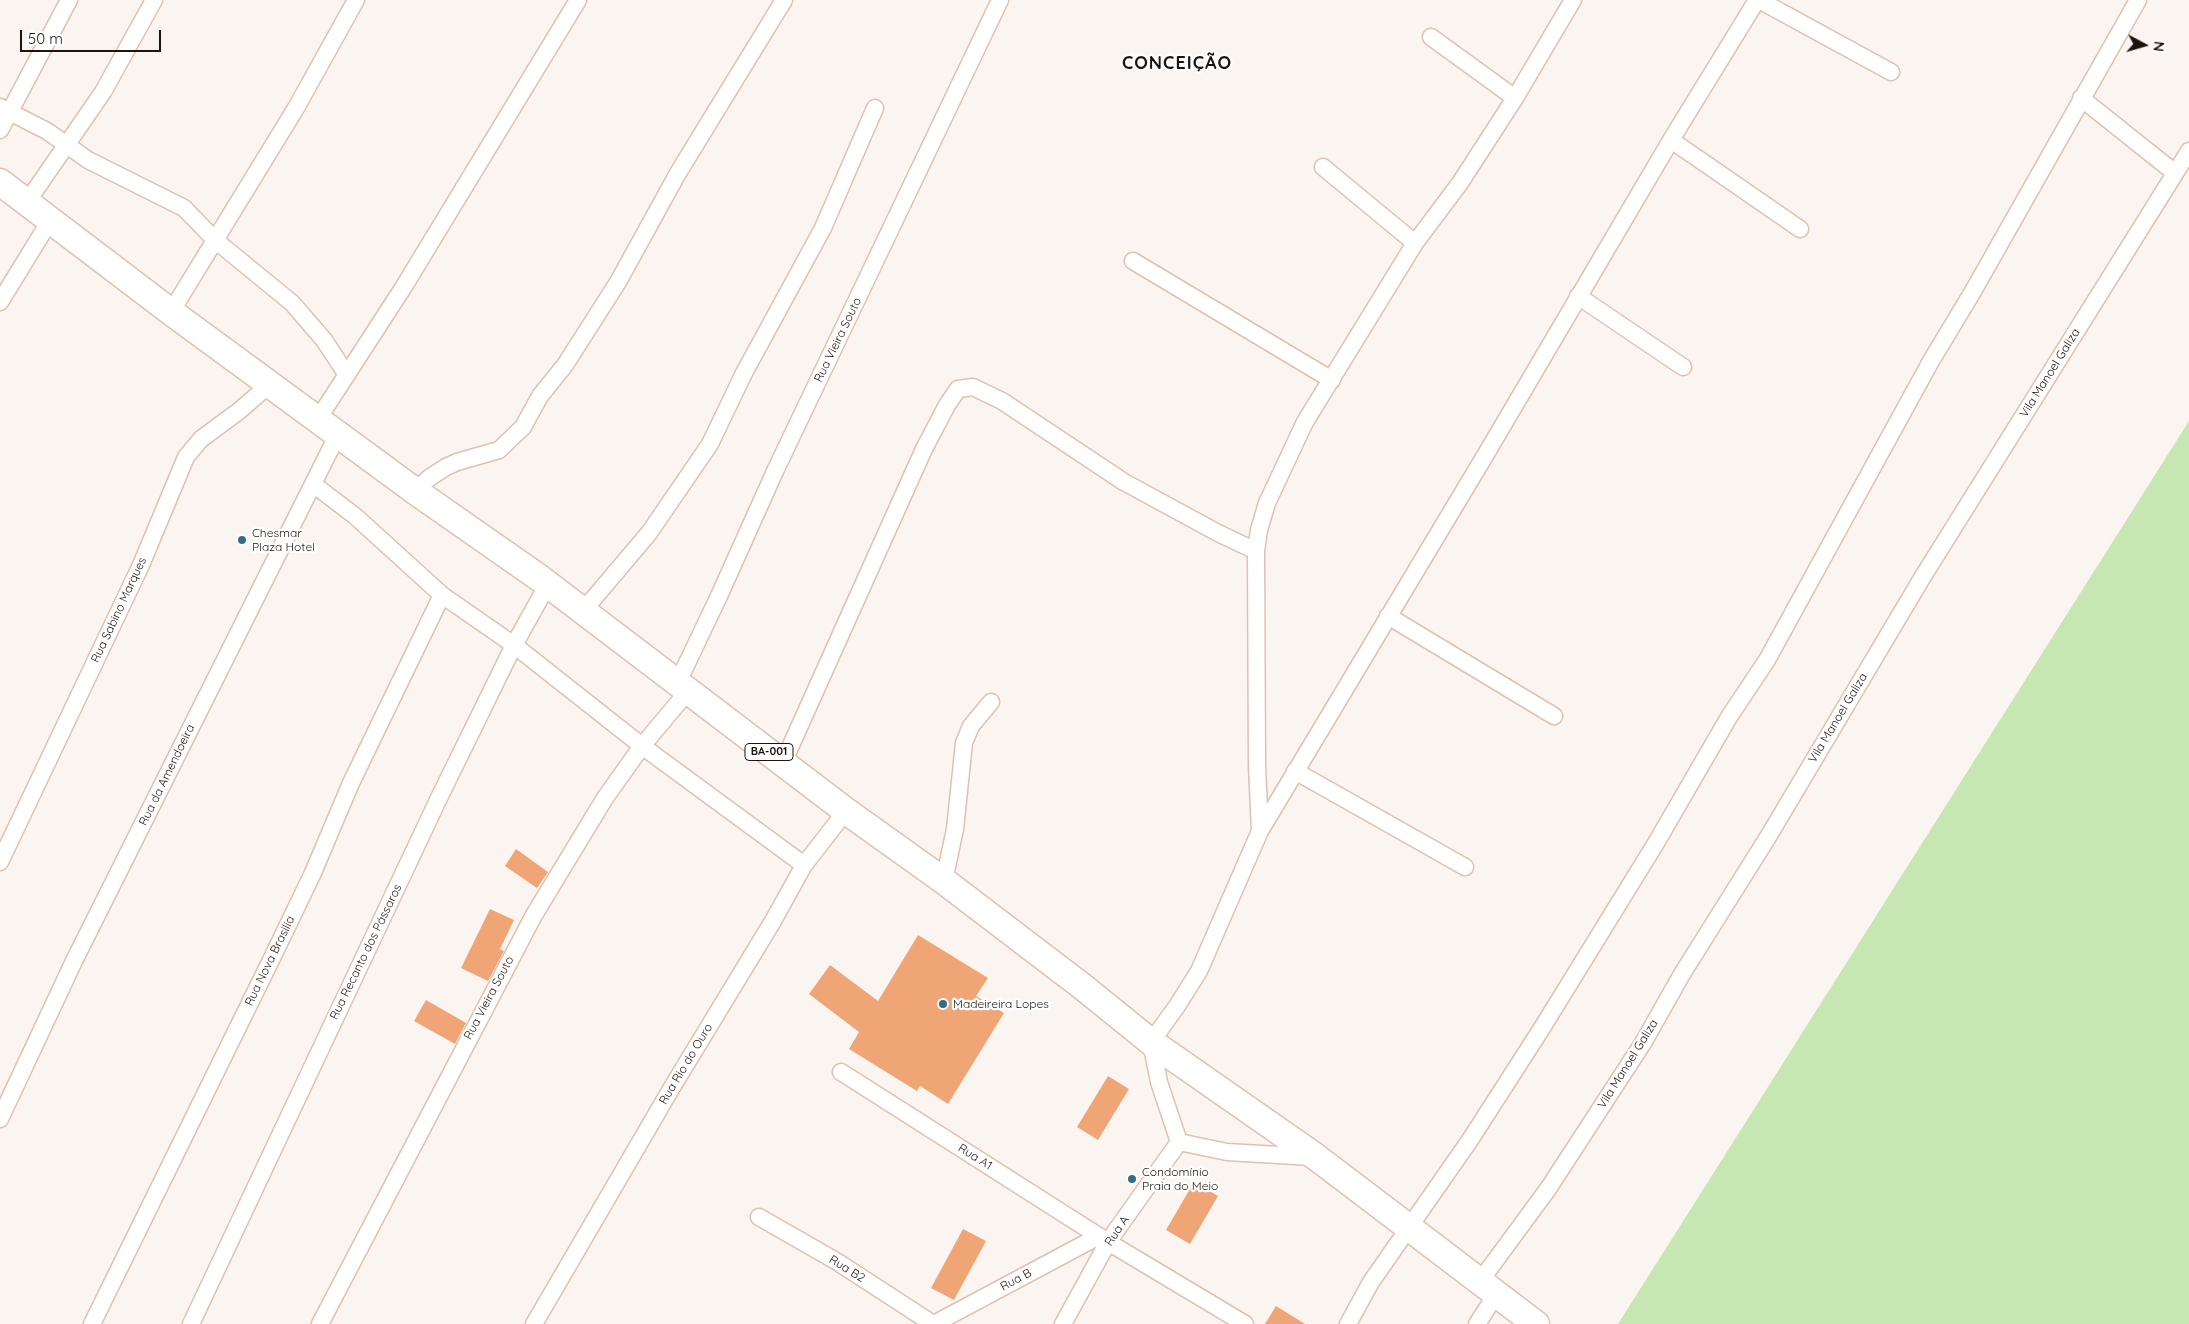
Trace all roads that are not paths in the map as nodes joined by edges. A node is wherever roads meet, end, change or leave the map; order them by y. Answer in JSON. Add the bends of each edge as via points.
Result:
{"nodes":[{"id":1,"x":69,"y":0,"type":"edge"},
{"id":2,"x":154,"y":0,"type":"edge"},
{"id":3,"x":356,"y":0,"type":"edge"},
{"id":4,"x":578,"y":0,"type":"edge"},
{"id":5,"x":784,"y":0,"type":"edge"},
{"id":6,"x":1000,"y":0,"type":"edge"},
{"id":7,"x":1573,"y":0,"type":"edge"},
{"id":8,"x":1758,"y":0,"type":"edge"},
{"id":9,"x":2138,"y":0,"type":"edge"},
{"id":10,"x":1432,"y":38,"type":"dead end"},
{"id":11,"x":1890,"y":72,"type":"dead end"},
{"id":12,"x":1515,"y":98,"type":"junction"},
{"id":13,"x":2081,"y":98,"type":"junction"},
{"id":14,"x":875,"y":108,"type":"dead end"},
{"id":15,"x":5,"y":109,"type":"edge"},
{"id":16,"x":0,"y":130,"type":"edge"},
{"id":17,"x":1671,"y":140,"type":"junction"},
{"id":18,"x":66,"y":145,"type":"junction"},
{"id":19,"x":2189,"y":151,"type":"edge"},
{"id":20,"x":1323,"y":167,"type":"dead end"},
{"id":21,"x":2174,"y":172,"type":"junction"},
{"id":22,"x":0,"y":182,"type":"edge"},
{"id":23,"x":27,"y":202,"type":"junction"},
{"id":24,"x":51,"y":220,"type":"junction"},
{"id":25,"x":1800,"y":229,"type":"dead end"},
{"id":26,"x":215,"y":240,"type":"junction"},
{"id":27,"x":1416,"y":243,"type":"junction"},
{"id":28,"x":1133,"y":261,"type":"dead end"},
{"id":29,"x":1578,"y":296,"type":"junction"},
{"id":30,"x":0,"y":302,"type":"edge"},
{"id":31,"x":171,"y":312,"type":"junction"},
{"id":32,"x":1683,"y":367,"type":"dead end"},
{"id":33,"x":347,"y":375,"type":"junction"},
{"id":34,"x":1332,"y":380,"type":"junction"},
{"id":35,"x":270,"y":384,"type":"junction"},
{"id":36,"x":328,"y":427,"type":"junction"},
{"id":37,"x":313,"y":484,"type":"junction"},
{"id":38,"x":415,"y":491,"type":"junction"},
{"id":39,"x":1256,"y":551,"type":"junction"},
{"id":40,"x":548,"y":584,"type":"junction"},
{"id":41,"x":442,"y":595,"type":"junction"},
{"id":42,"x":583,"y":611,"type":"junction"},
{"id":43,"x":1388,"y":616,"type":"junction"},
{"id":44,"x":514,"y":644,"type":"junction"},
{"id":45,"x":683,"y":686,"type":"junction"},
{"id":46,"x":991,"y":702,"type":"dead end"},
{"id":47,"x":1554,"y":716,"type":"dead end"},
{"id":48,"x":642,"y":746,"type":"junction"},
{"id":49,"x":783,"y":763,"type":"junction"},
{"id":50,"x":1295,"y":771,"type":"junction"},
{"id":51,"x":846,"y":811,"type":"junction"},
{"id":52,"x":1260,"y":831,"type":"junction"},
{"id":53,"x":0,"y":862,"type":"edge"},
{"id":54,"x":804,"y":865,"type":"junction"},
{"id":55,"x":1465,"y":867,"type":"dead end"},
{"id":56,"x":944,"y":881,"type":"junction"},
{"id":57,"x":1151,"y":1042,"type":"junction"},
{"id":58,"x":841,"y":1072,"type":"dead end"},
{"id":59,"x":0,"y":1119,"type":"edge"},
{"id":60,"x":1179,"y":1142,"type":"junction"},
{"id":61,"x":1316,"y":1157,"type":"junction"},
{"id":62,"x":759,"y":1218,"type":"dead end"},
{"id":63,"x":1408,"y":1227,"type":"junction"},
{"id":64,"x":1103,"y":1239,"type":"junction"},
{"id":65,"x":1489,"y":1287,"type":"junction"},
{"id":66,"x":92,"y":1324,"type":"edge"},
{"id":67,"x":191,"y":1324,"type":"edge"},
{"id":68,"x":320,"y":1324,"type":"edge"},
{"id":69,"x":534,"y":1324,"type":"edge"},
{"id":70,"x":934,"y":1324,"type":"edge"},
{"id":71,"x":1062,"y":1324,"type":"edge"},
{"id":72,"x":1245,"y":1324,"type":"edge"},
{"id":73,"x":1348,"y":1324,"type":"edge"},
{"id":74,"x":1477,"y":1324,"type":"edge"},
{"id":75,"x":1536,"y":1324,"type":"edge"}],
"edges":[{"from":1,"to":15,"type":"street"},
{"from":2,"to":18,"type":"street","via":[[104,92]]},
{"from":3,"to":26,"type":"street","via":[[296,108]]},
{"from":4,"to":33,"type":"street","name":"Rua da Amendoeira"},
{"from":5,"to":38,"type":"street","via":[[678,173],[618,282],[565,365],[540,396],[523,427],[499,450],[446,467]]},
{"from":6,"to":45,"type":"street","name":"Rua Vieira Souto","via":[[776,469]]},
{"from":7,"to":12,"type":"street"},
{"from":8,"to":11,"type":"street"},
{"from":8,"to":17,"type":"street"},
{"from":9,"to":13,"type":"street"},
{"from":10,"to":12,"type":"street"},
{"from":12,"to":27,"type":"street","via":[[1460,183]]},
{"from":13,"to":21,"type":"street"},
{"from":13,"to":63,"type":"street","via":[[1766,660],[1542,1028],[1470,1140]]},
{"from":14,"to":42,"type":"street","via":[[819,235],[744,373],[710,444],[649,533]]},
{"from":15,"to":16,"type":"street"},
{"from":15,"to":18,"type":"street","via":[[48,131]]},
{"from":17,"to":25,"type":"street"},
{"from":17,"to":29,"type":"street"},
{"from":18,"to":23,"type":"street"},
{"from":18,"to":26,"type":"street","via":[[95,164],[184,208]]},
{"from":19,"to":21,"type":"street","name":"Vila Manoel Galiza"},
{"from":20,"to":27,"type":"street"},
{"from":21,"to":65,"type":"street","name":"Vila Manoel Galiza","via":[[1872,661],[1643,1043]]},
{"from":22,"to":23,"type":"main road","number":"BA-001"},
{"from":23,"to":24,"type":"main road","number":"BA-001"},
{"from":24,"to":30,"type":"street"},
{"from":24,"to":31,"type":"main road","number":"BA-001"},
{"from":26,"to":31,"type":"street"},
{"from":26,"to":33,"type":"street","via":[[292,303],[324,340]]},
{"from":27,"to":34,"type":"street"},
{"from":28,"to":34,"type":"street"},
{"from":29,"to":32,"type":"street"},
{"from":29,"to":43,"type":"street"},
{"from":31,"to":35,"type":"main road","number":"BA-001"},
{"from":33,"to":36,"type":"street","name":"Rua da Amendoeira"},
{"from":34,"to":39,"type":"street","via":[[1305,422],[1278,476],[1259,530]]},
{"from":35,"to":36,"type":"main road","number":"BA-001"},
{"from":35,"to":53,"type":"street","name":"Rua Sabino Marques","via":[[201,440],[186,457],[141,565]]},
{"from":36,"to":37,"type":"street","name":"Rua da Amendoeira"},
{"from":36,"to":38,"type":"main road","number":"BA-001"},
{"from":37,"to":41,"type":"street","via":[[355,516]]},
{"from":37,"to":59,"type":"street","name":"Rua da Amendoeira","via":[[74,961]]},
{"from":38,"to":40,"type":"main road","number":"BA-001"},
{"from":39,"to":49,"type":"street","via":[[1124,482],[1002,401],[973,387],[958,389],[946,405],[912,473]]},
{"from":39,"to":52,"type":"street"},
{"from":40,"to":42,"type":"main road","number":"BA-001"},
{"from":40,"to":44,"type":"street","name":"Rua Recanto dos Pássaros"},
{"from":41,"to":44,"type":"street"},
{"from":41,"to":66,"type":"street","name":"Rua Nova Brasilia","via":[[351,782],[272,958]]},
{"from":42,"to":45,"type":"main road","number":"BA-001"},
{"from":43,"to":47,"type":"street"},
{"from":43,"to":50,"type":"street"},
{"from":44,"to":48,"type":"street"},
{"from":44,"to":67,"type":"street","name":"Rua Recanto dos Pássaros"},
{"from":45,"to":48,"type":"street","name":"Rua Vieira Souto"},
{"from":45,"to":49,"type":"main road","number":"BA-001"},
{"from":46,"to":56,"type":"street","via":[[971,726],[964,744],[955,829]]},
{"from":48,"to":54,"type":"street"},
{"from":48,"to":68,"type":"street","name":"Rua Vieira Souto","via":[[605,798],[534,915]]},
{"from":49,"to":51,"type":"main road","number":"BA-001"},
{"from":50,"to":52,"type":"street"},
{"from":50,"to":55,"type":"street"},
{"from":51,"to":54,"type":"street","name":"Rua Rio do Ouro"},
{"from":51,"to":56,"type":"main road","number":"BA-001"},
{"from":52,"to":57,"type":"street","via":[[1199,972]]},
{"from":54,"to":69,"type":"street","name":"Rua Rio do Ouro"},
{"from":56,"to":57,"type":"main road","number":"BA-001"},
{"from":57,"to":60,"type":"street","via":[[1159,1082]]},
{"from":57,"to":61,"type":"main road","number":"BA-001"},
{"from":58,"to":64,"type":"street","name":"Rua A1"},
{"from":60,"to":61,"type":"street","via":[[1227,1152]]},
{"from":60,"to":64,"type":"street","name":"Rua A"},
{"from":61,"to":63,"type":"main road","number":"BA-001"},
{"from":62,"to":70,"type":"street","name":"Rua B2","via":[[836,1261]]},
{"from":63,"to":65,"type":"main road","number":"BA-001"},
{"from":63,"to":73,"type":"street","via":[[1371,1282]]},
{"from":64,"to":70,"type":"street","name":"Rua B"},
{"from":64,"to":71,"type":"street","name":"Rua A"},
{"from":64,"to":72,"type":"street","name":"Rua A1"},
{"from":65,"to":74,"type":"street","name":"Vila Manoel Galiza"},
{"from":65,"to":75,"type":"main road","number":"BA-001"}]}
